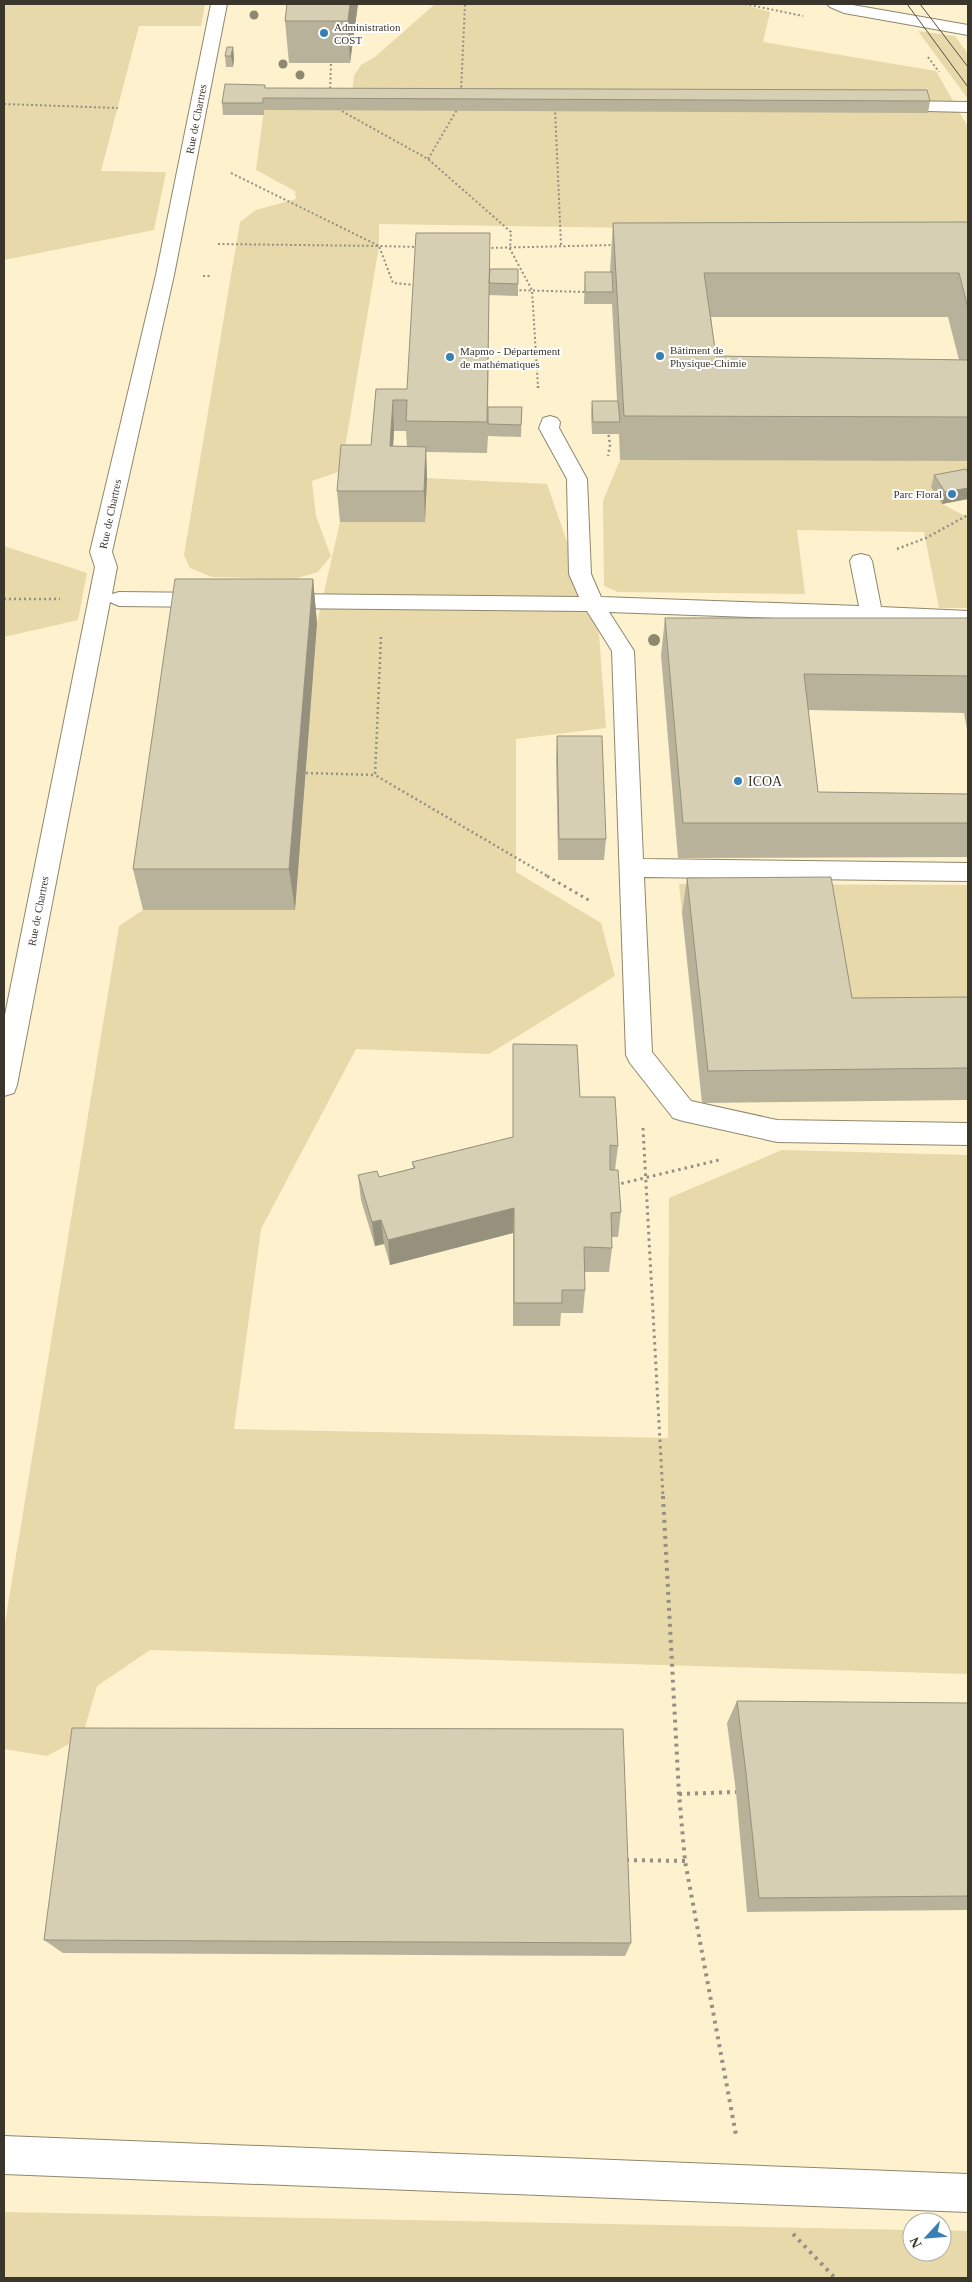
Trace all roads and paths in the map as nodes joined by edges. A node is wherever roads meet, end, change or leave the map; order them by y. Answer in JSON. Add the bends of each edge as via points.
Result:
{"nodes":[{"id":1,"x":219,"y":4,"type":"edge"},
{"id":2,"x":465,"y":4,"type":"edge"},
{"id":3,"x":835,"y":4,"type":"edge"},
{"id":4,"x":968,"y":30,"type":"edge"},
{"id":5,"x":331,"y":63,"type":"edge"},
{"id":6,"x":460,"y":95,"type":"edge"},
{"id":7,"x":329,"y":100,"type":"edge"},
{"id":8,"x":4,"y":104,"type":"edge"},
{"id":9,"x":460,"y":104,"type":"edge"},
{"id":10,"x":555,"y":104,"type":"edge"},
{"id":11,"x":879,"y":106,"type":"edge"},
{"id":12,"x":334,"y":107,"type":"edge"},
{"id":13,"x":968,"y":107,"type":"edge"},
{"id":14,"x":118,"y":108,"type":"dead end"},
{"id":15,"x":428,"y":159,"type":"junction"},
{"id":16,"x":231,"y":173,"type":"dead end"},
{"id":17,"x":218,"y":244,"type":"dead end"},
{"id":18,"x":561,"y":245,"type":"junction"},
{"id":19,"x":620,"y":245,"type":"edge"},
{"id":20,"x":379,"y":246,"type":"junction"},
{"id":21,"x":426,"y":247,"type":"edge"},
{"id":22,"x":482,"y":248,"type":"edge"},
{"id":23,"x":510,"y":249,"type":"junction"},
{"id":24,"x":415,"y":285,"type":"edge"},
{"id":25,"x":509,"y":290,"type":"edge"},
{"id":26,"x":532,"y":290,"type":"junction"},
{"id":27,"x":591,"y":292,"type":"edge"},
{"id":28,"x":550,"y":422,"type":"joint"},
{"id":29,"x":968,"y":515,"type":"edge"},
{"id":30,"x":861,"y":561,"type":"joint"},
{"id":31,"x":4,"y":599,"type":"edge"},
{"id":32,"x":61,"y":599,"type":"dead end"},
{"id":33,"x":119,"y":599,"type":"dead end"},
{"id":34,"x":228,"y":600,"type":"edge"},
{"id":35,"x":257,"y":600,"type":"edge"},
{"id":36,"x":382,"y":602,"type":"junction"},
{"id":37,"x":593,"y":604,"type":"junction"},
{"id":38,"x":871,"y":614,"type":"junction"},
{"id":39,"x":968,"y":618,"type":"edge"},
{"id":40,"x":306,"y":773,"type":"dead end"},
{"id":41,"x":375,"y":775,"type":"junction"},
{"id":42,"x":630,"y":868,"type":"junction"},
{"id":43,"x":968,"y":872,"type":"edge"},
{"id":44,"x":633,"y":926,"type":"junction"},
{"id":45,"x":639,"y":1054,"type":"junction"},
{"id":46,"x":4,"y":1085,"type":"edge"},
{"id":47,"x":776,"y":1131,"type":"junction"},
{"id":48,"x":968,"y":1134,"type":"edge"},
{"id":49,"x":645,"y":1179,"type":"junction"},
{"id":50,"x":607,"y":1186,"type":"edge"},
{"id":51,"x":736,"y":1792,"type":"dead end"},
{"id":52,"x":679,"y":1794,"type":"junction"},
{"id":53,"x":620,"y":1860,"type":"edge"},
{"id":54,"x":685,"y":1860,"type":"junction"},
{"id":55,"x":4,"y":2155,"type":"edge"},
{"id":56,"x":745,"y":2184,"type":"junction"},
{"id":57,"x":968,"y":2193,"type":"edge"}],
"edges":[{"from":1,"to":46,"type":"street","name":"Rue de Chartres","via":[[209,103],[100,552],[106,567],[104,581]]},
{"from":2,"to":6,"type":"path"},
{"from":3,"to":4,"type":"street"},
{"from":5,"to":7,"type":"path"},
{"from":8,"to":14,"type":"path"},
{"from":9,"to":15,"type":"path"},
{"from":10,"to":18,"type":"path"},
{"from":11,"to":13,"type":"street"},
{"from":12,"to":15,"type":"path"},
{"from":15,"to":23,"type":"path","via":[[511,232]]},
{"from":16,"to":20,"type":"path"},
{"from":17,"to":20,"type":"path"},
{"from":18,"to":19,"type":"path"},
{"from":18,"to":23,"type":"path"},
{"from":20,"to":21,"type":"path"},
{"from":20,"to":24,"type":"path","via":[[393,283]]},
{"from":22,"to":23,"type":"path"},
{"from":23,"to":26,"type":"path"},
{"from":25,"to":26,"type":"path"},
{"from":26,"to":27,"type":"path"},
{"from":26,"to":28,"type":"path","via":[[539,400]]},
{"from":28,"to":37,"type":"street","via":[[549,428],[577,479],[580,574]]},
{"from":29,"to":30,"type":"path","via":[[926,538]]},
{"from":30,"to":38,"type":"street"},
{"from":31,"to":32,"type":"path"},
{"from":33,"to":34,"type":"street"},
{"from":35,"to":36,"type":"street"},
{"from":36,"to":37,"type":"street"},
{"from":36,"to":41,"type":"path"},
{"from":37,"to":38,"type":"street"},
{"from":37,"to":42,"type":"street","via":[[623,651]]},
{"from":38,"to":39,"type":"street"},
{"from":40,"to":41,"type":"path"},
{"from":41,"to":44,"type":"path"},
{"from":42,"to":43,"type":"street"},
{"from":42,"to":44,"type":"street"},
{"from":44,"to":45,"type":"street"},
{"from":45,"to":47,"type":"street","via":[[683,1110]]},
{"from":45,"to":49,"type":"path"},
{"from":47,"to":48,"type":"street"},
{"from":47,"to":49,"type":"path","via":[[772,1146]]},
{"from":49,"to":50,"type":"path"},
{"from":49,"to":52,"type":"path"},
{"from":51,"to":52,"type":"path"},
{"from":52,"to":54,"type":"path"},
{"from":53,"to":54,"type":"path"},
{"from":54,"to":56,"type":"path"},
{"from":55,"to":56,"type":"street"},
{"from":56,"to":57,"type":"street"}]}
